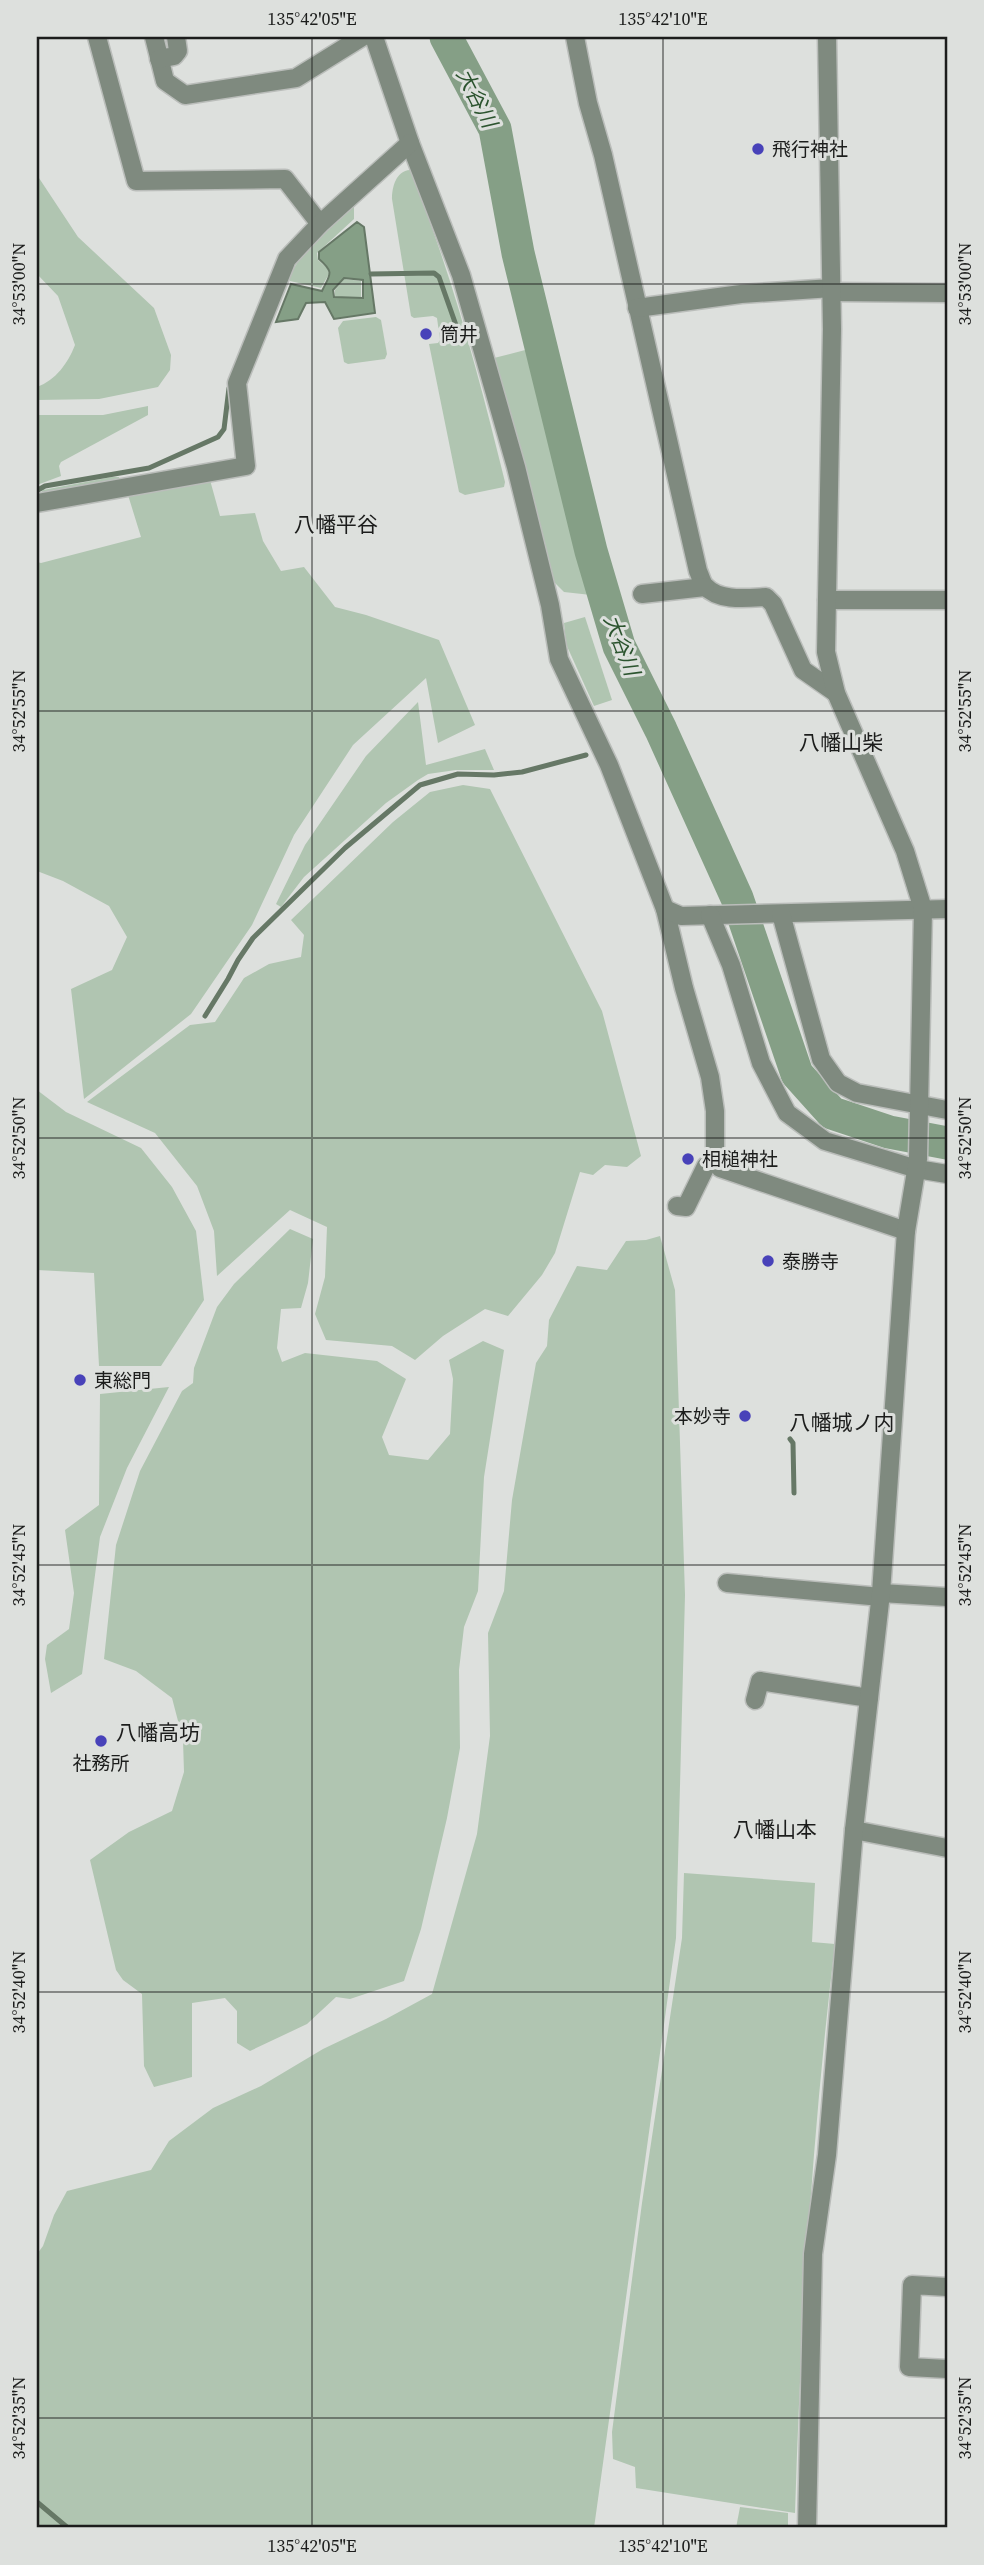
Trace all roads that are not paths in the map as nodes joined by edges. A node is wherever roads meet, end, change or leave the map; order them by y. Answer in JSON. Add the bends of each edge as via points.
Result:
{"nodes":[{"id":1,"x":97,"y":37,"type":"edge"},
{"id":2,"x":154,"y":37,"type":"edge"},
{"id":3,"x":176,"y":37,"type":"edge"},
{"id":4,"x":362,"y":37,"type":"edge"},
{"id":5,"x":374,"y":37,"type":"edge"},
{"id":6,"x":575,"y":37,"type":"edge"},
{"id":7,"x":828,"y":37,"type":"edge"},
{"id":8,"x":159,"y":59,"type":"junction"},
{"id":9,"x":410,"y":143,"type":"junction"},
{"id":10,"x":320,"y":224,"type":"junction"},
{"id":11,"x":832,"y":290,"type":"junction"},
{"id":12,"x":947,"y":293,"type":"edge"},
{"id":13,"x":637,"y":308,"type":"junction"},
{"id":14,"x":39,"y":502,"type":"edge"},
{"id":15,"x":705,"y":587,"type":"junction"},
{"id":16,"x":642,"y":594,"type":"dead end"},
{"id":17,"x":827,"y":600,"type":"junction"},
{"id":18,"x":947,"y":600,"type":"edge"},
{"id":19,"x":836,"y":693,"type":"junction"},
{"id":20,"x":664,"y":909,"type":"junction"},
{"id":21,"x":923,"y":909,"type":"junction"},
{"id":22,"x":947,"y":909,"type":"edge"},
{"id":23,"x":715,"y":915,"type":"junction"},
{"id":24,"x":777,"y":915,"type":"junction"},
{"id":25,"x":918,"y":1107,"type":"junction"},
{"id":26,"x":947,"y":1110,"type":"edge"},
{"id":27,"x":715,"y":1159,"type":"junction"},
{"id":28,"x":918,"y":1164,"type":"junction"},
{"id":29,"x":947,"y":1174,"type":"edge"},
{"id":30,"x":677,"y":1206,"type":"dead end"},
{"id":31,"x":906,"y":1231,"type":"junction"},
{"id":32,"x":727,"y":1583,"type":"dead end"},
{"id":33,"x":881,"y":1595,"type":"junction"},
{"id":34,"x":947,"y":1597,"type":"edge"},
{"id":35,"x":869,"y":1698,"type":"junction"},
{"id":36,"x":755,"y":1700,"type":"dead end"},
{"id":37,"x":854,"y":1830,"type":"junction"},
{"id":38,"x":947,"y":1848,"type":"edge"},
{"id":39,"x":947,"y":2287,"type":"edge"},
{"id":40,"x":947,"y":2369,"type":"edge"},
{"id":41,"x":807,"y":2528,"type":"edge"}],
"edges":[{"from":1,"to":10,"type":"street","via":[[136,181],[285,178]]},
{"from":2,"to":8,"type":"street"},
{"from":3,"to":8,"type":"street","via":[[178,51]]},
{"from":4,"to":8,"type":"street","via":[[296,78],[185,95],[165,82]]},
{"from":5,"to":9,"type":"street"},
{"from":6,"to":13,"type":"street"},
{"from":7,"to":11,"type":"street"},
{"from":9,"to":10,"type":"street"},
{"from":9,"to":20,"type":"street","via":[[461,275],[516,467],[559,659],[609,765]]},
{"from":10,"to":14,"type":"street","via":[[288,259],[237,383],[246,466]]},
{"from":11,"to":12,"type":"street"},
{"from":11,"to":13,"type":"street","via":[[741,293]]},
{"from":11,"to":17,"type":"street"},
{"from":13,"to":15,"type":"street"},
{"from":15,"to":16,"type":"street"},
{"from":15,"to":19,"type":"street","via":[[731,598],[766,597],[803,670]]},
{"from":17,"to":18,"type":"street"},
{"from":17,"to":19,"type":"street","via":[[826,652]]},
{"from":19,"to":21,"type":"street","via":[[905,851]]},
{"from":20,"to":23,"type":"street","via":[[681,916]]},
{"from":20,"to":27,"type":"street","via":[[710,1077]]},
{"from":21,"to":22,"type":"street"},
{"from":21,"to":24,"type":"street"},
{"from":21,"to":25,"type":"street"},
{"from":23,"to":24,"type":"street"},
{"from":23,"to":28,"type":"street","via":[[761,1063],[787,1113],[825,1141]]},
{"from":24,"to":25,"type":"street","via":[[821,1059],[838,1083],[857,1093]]},
{"from":25,"to":26,"type":"street"},
{"from":25,"to":28,"type":"street"},
{"from":27,"to":30,"type":"street","via":[[706,1166],[685,1207]]},
{"from":27,"to":31,"type":"street","via":[[720,1168]]},
{"from":28,"to":29,"type":"street"},
{"from":28,"to":31,"type":"street"},
{"from":31,"to":33,"type":"street"},
{"from":32,"to":33,"type":"street"},
{"from":33,"to":34,"type":"street"},
{"from":33,"to":35,"type":"street"},
{"from":35,"to":36,"type":"street","via":[[760,1681]]},
{"from":35,"to":37,"type":"street"},
{"from":37,"to":38,"type":"street"},
{"from":37,"to":41,"type":"street","via":[[827,2155],[813,2254]]},
{"from":39,"to":40,"type":"street","via":[[912,2285],[909,2367]]}]}
